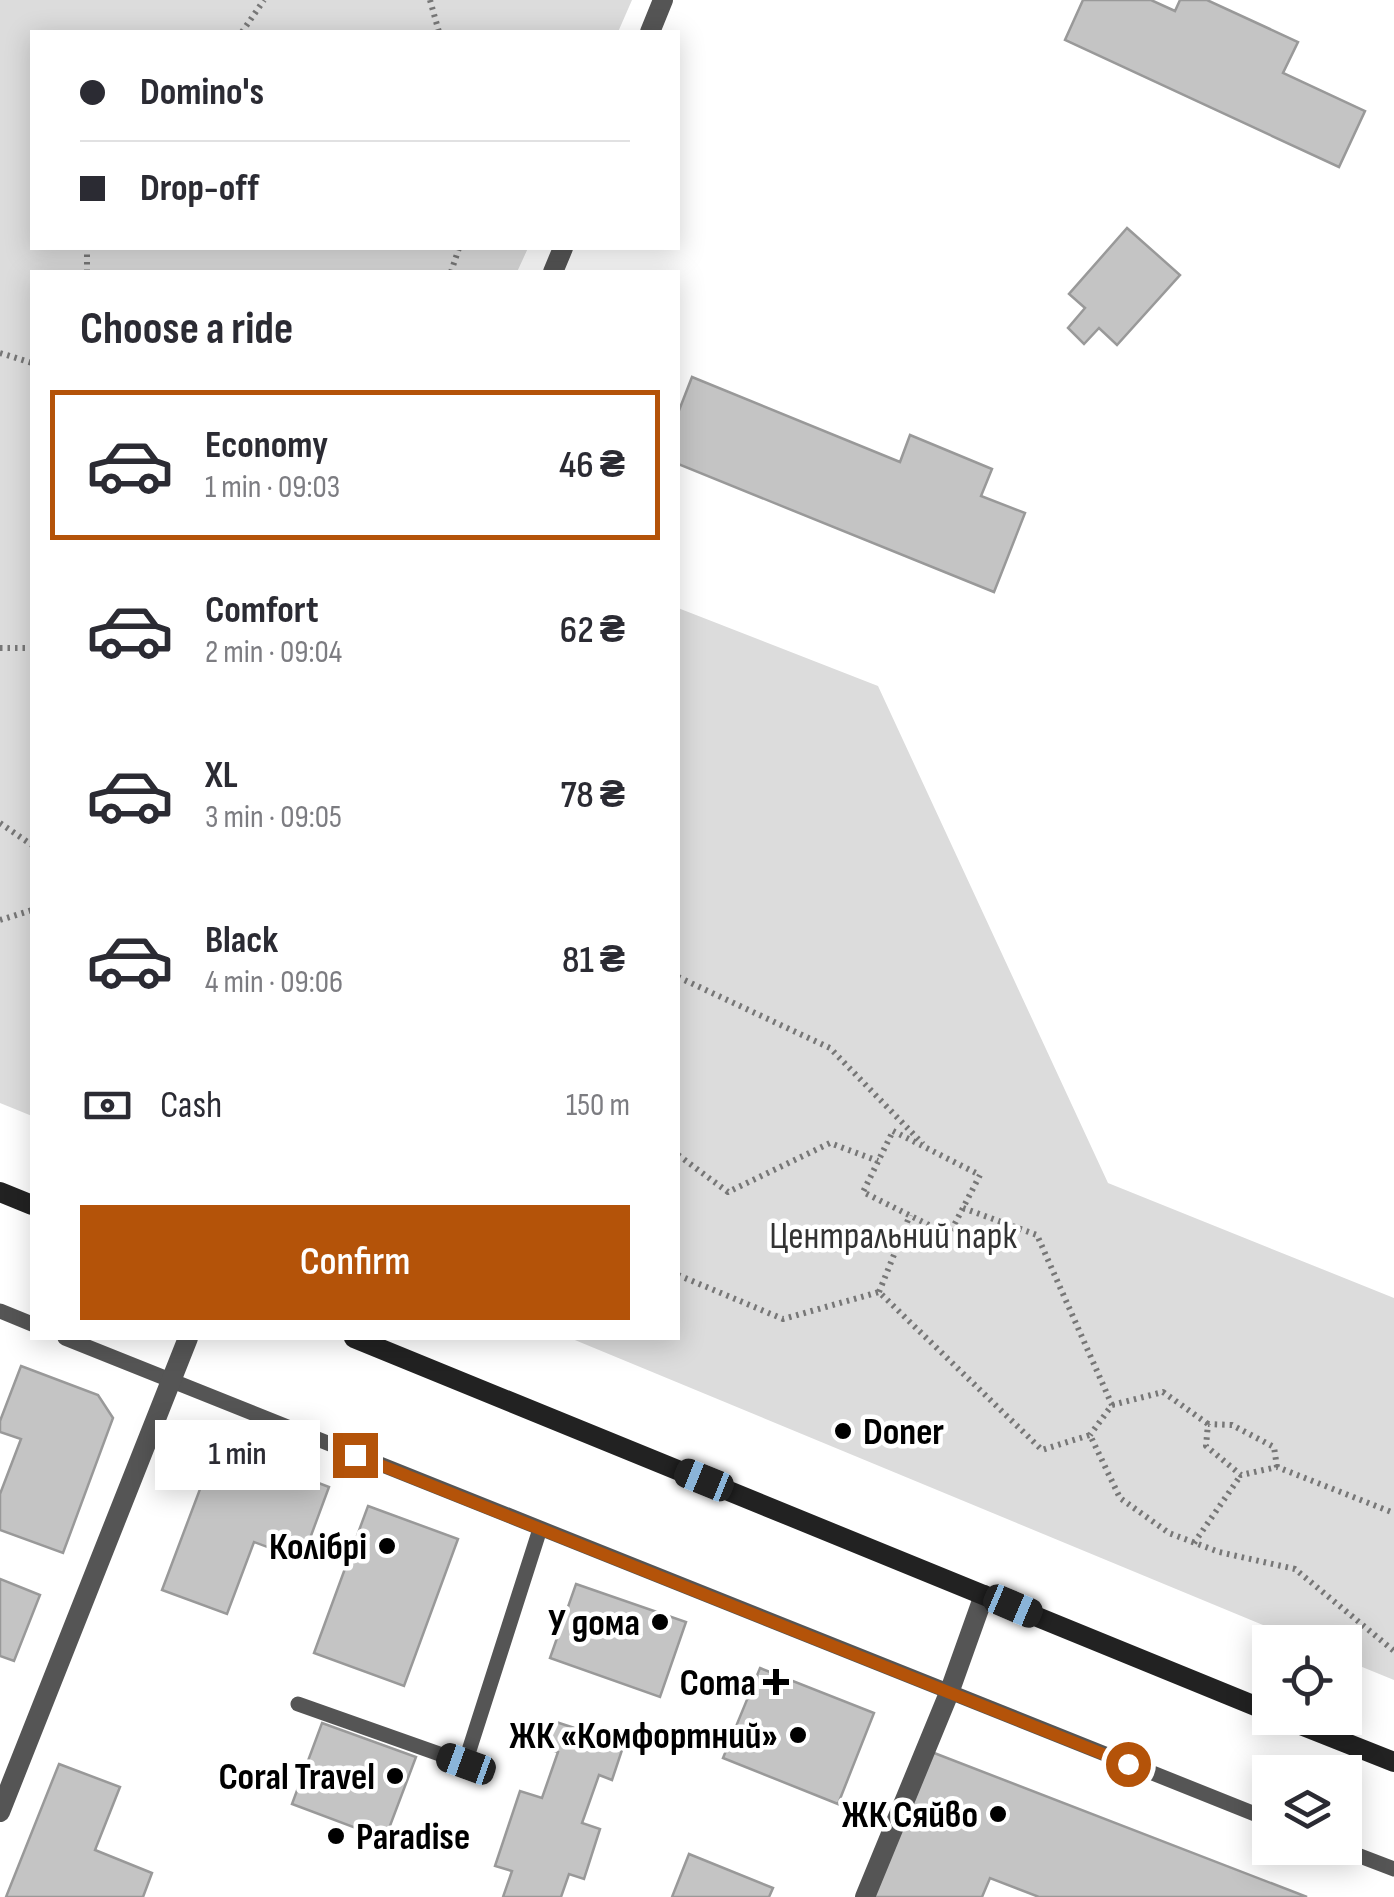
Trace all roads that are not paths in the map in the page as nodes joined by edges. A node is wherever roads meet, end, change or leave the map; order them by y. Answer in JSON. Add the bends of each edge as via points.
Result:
{"nodes":[{"id":1,"x":663,"y":0,"type":"edge"},
{"id":2,"x":651,"y":30,"type":"edge"},
{"id":3,"x":0,"y":1192,"type":"edge"},
{"id":4,"x":30,"y":1204,"type":"edge"},
{"id":5,"x":0,"y":1310,"type":"edge"},
{"id":6,"x":30,"y":1323,"type":"edge"},
{"id":7,"x":70,"y":1340,"type":"edge"},
{"id":8,"x":187,"y":1340,"type":"edge"},
{"id":9,"x":359,"y":1340,"type":"edge"},
{"id":10,"x":170,"y":1381,"type":"junction"},
{"id":11,"x":540,"y":1530,"type":"junction"},
{"id":12,"x":984,"y":1594,"type":"junction"},
{"id":13,"x":949,"y":1693,"type":"junction"},
{"id":14,"x":298,"y":1704,"type":"dead end"},
{"id":15,"x":1252,"y":1705,"type":"edge"},
{"id":16,"x":1326,"y":1735,"type":"edge"},
{"id":17,"x":1394,"y":1762,"type":"edge"},
{"id":18,"x":0,"y":1812,"type":"edge"},
{"id":19,"x":1252,"y":1813,"type":"edge"},
{"id":20,"x":1362,"y":1857,"type":"edge"},
{"id":21,"x":1394,"y":1870,"type":"edge"},
{"id":22,"x":864,"y":1897,"type":"edge"}],
"edges":[{"from":1,"to":2,"type":"street"},
{"from":3,"to":4,"type":"main road"},
{"from":5,"to":6,"type":"lane"},
{"from":7,"to":10,"type":"lane"},
{"from":8,"to":10,"type":"street"},
{"from":9,"to":12,"type":"main road"},
{"from":10,"to":11,"type":"lane"},
{"from":10,"to":18,"type":"street"},
{"from":11,"to":13,"type":"lane"},
{"from":11,"to":14,"type":"lane","via":[[466,1764]]},
{"from":12,"to":13,"type":"street"},
{"from":12,"to":15,"type":"main road"},
{"from":13,"to":19,"type":"lane"},
{"from":13,"to":22,"type":"street"},
{"from":16,"to":17,"type":"main road"},
{"from":20,"to":21,"type":"lane"}]}
